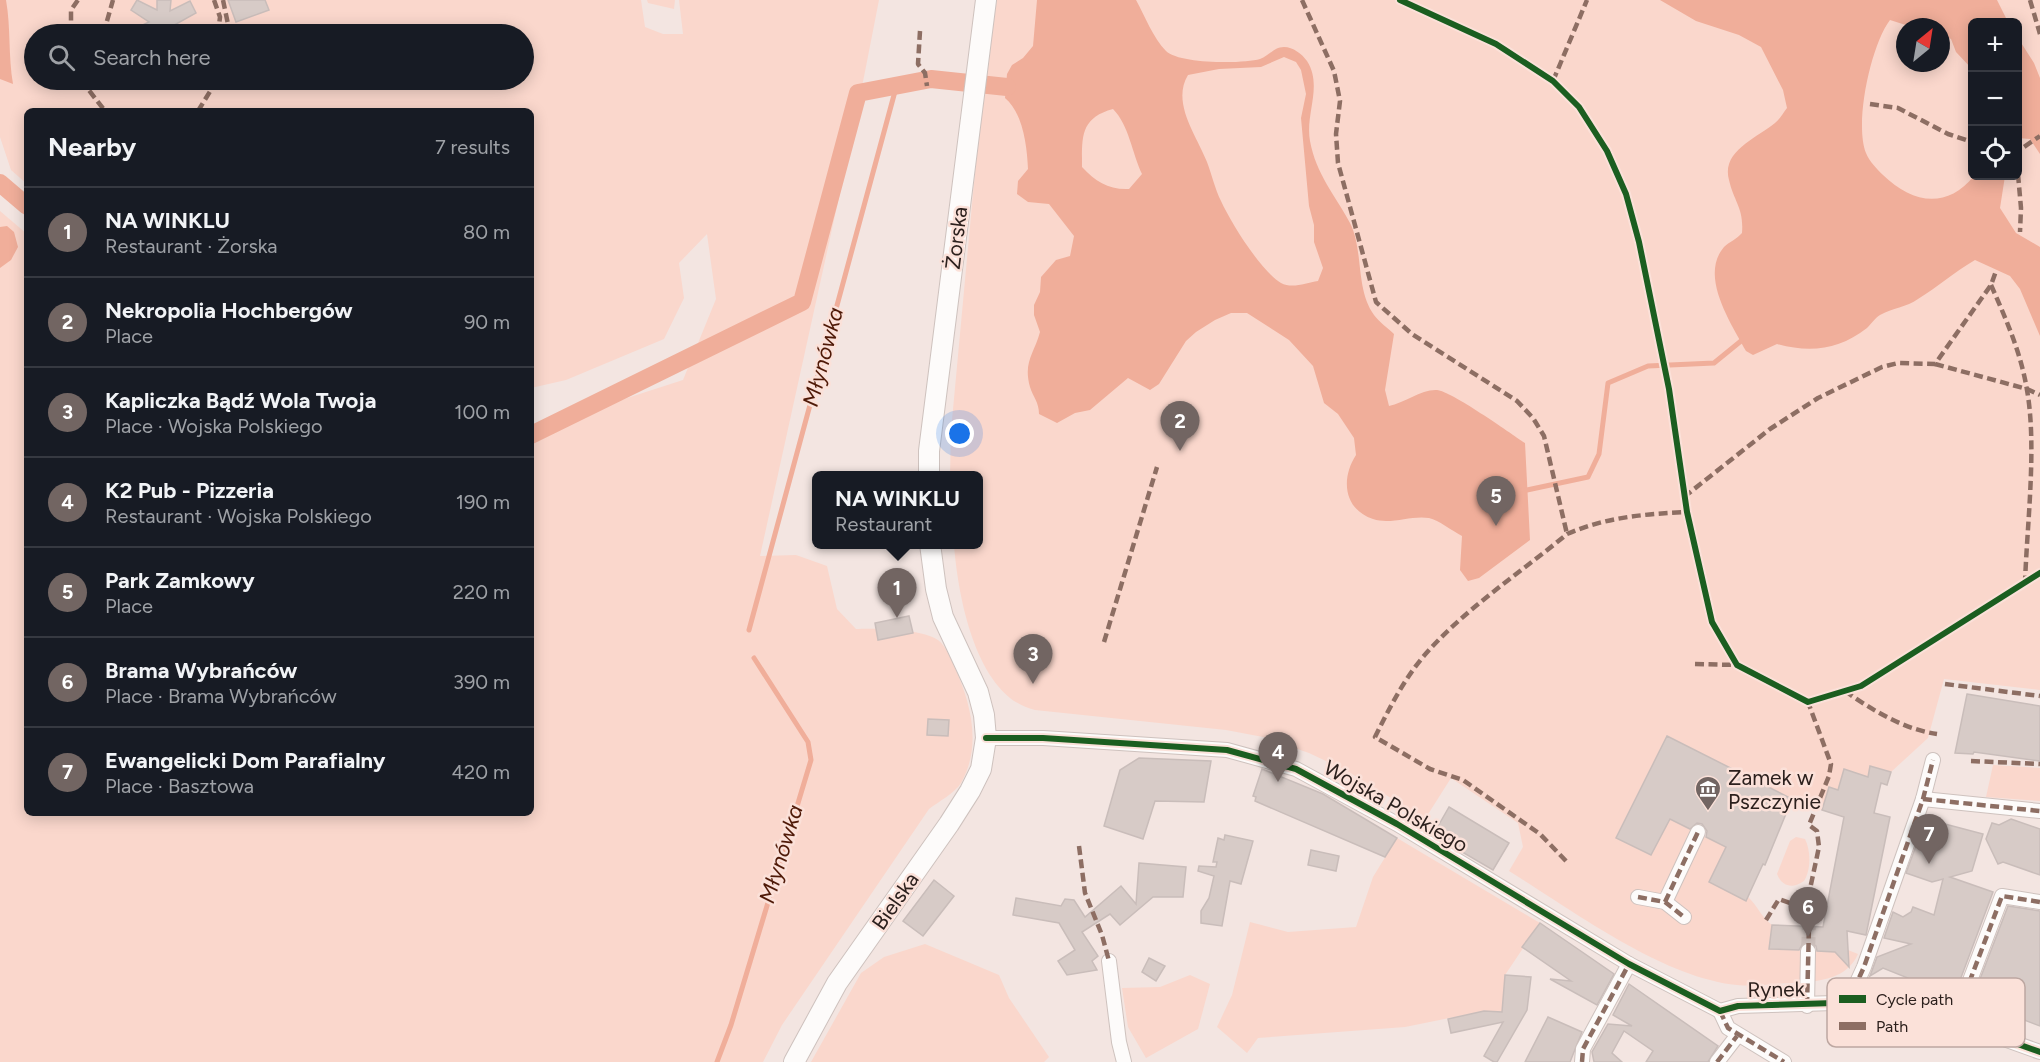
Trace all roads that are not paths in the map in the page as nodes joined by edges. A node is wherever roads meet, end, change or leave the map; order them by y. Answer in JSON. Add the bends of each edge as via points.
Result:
{"nodes":[{"id":1,"x":986,"y":0,"type":"edge"},
{"id":2,"x":929,"y":471,"type":"edge"},
{"id":3,"x":931,"y":549,"type":"edge"},
{"id":4,"x":986,"y":738,"type":"junction"},
{"id":5,"x":1933,"y":760,"type":"dead end"},
{"id":6,"x":1923,"y":799,"type":"junction"},
{"id":7,"x":2040,"y":811,"type":"edge"},
{"id":8,"x":1698,"y":832,"type":"dead end"},
{"id":9,"x":1638,"y":897,"type":"dead end"},
{"id":10,"x":1665,"y":902,"type":"junction"},
{"id":11,"x":2040,"y":902,"type":"edge"},
{"id":12,"x":1684,"y":917,"type":"dead end"},
{"id":13,"x":1808,"y":951,"type":"tunnel mouth"},
{"id":14,"x":1109,"y":961,"type":"dead end"},
{"id":15,"x":1629,"y":964,"type":"junction"},
{"id":16,"x":1859,"y":978,"type":"edge"},
{"id":17,"x":1970,"y":978,"type":"edge"},
{"id":18,"x":1827,"y":1004,"type":"edge"},
{"id":19,"x":1807,"y":1006,"type":"junction"},
{"id":20,"x":1720,"y":1011,"type":"junction"},
{"id":21,"x":1737,"y":1036,"type":"junction"},
{"id":22,"x":2025,"y":1046,"type":"edge"},
{"id":23,"x":2040,"y":1052,"type":"edge"},
{"id":24,"x":794,"y":1062,"type":"edge"},
{"id":25,"x":1124,"y":1062,"type":"edge"},
{"id":26,"x":1582,"y":1062,"type":"edge"},
{"id":27,"x":1717,"y":1062,"type":"edge"},
{"id":28,"x":1784,"y":1062,"type":"edge"}],
"edges":[{"from":1,"to":2,"type":"main road","name":"Żorska"},
{"from":3,"to":4,"type":"main road","via":[[944,617],[978,692]]},
{"from":4,"to":15,"type":"street","name":"Wojska Polskiego","via":[[1227,750],[1296,769],[1398,824]]},
{"from":4,"to":24,"type":"main road","name":"Bielska","via":[[981,769],[970,791],[837,983]]},
{"from":5,"to":6,"type":"street"},
{"from":6,"to":7,"type":"street"},
{"from":6,"to":16,"type":"street"},
{"from":8,"to":10,"type":"street"},
{"from":9,"to":10,"type":"street"},
{"from":10,"to":12,"type":"street"},
{"from":11,"to":17,"type":"street","via":[[2002,896]]},
{"from":13,"to":19,"type":"street"},
{"from":14,"to":25,"type":"street"},
{"from":15,"to":20,"type":"street","name":"Wojska Polskiego"},
{"from":15,"to":26,"type":"street","via":[[1583,1049]]},
{"from":18,"to":19,"type":"street","name":"Rynek"},
{"from":19,"to":20,"type":"street","name":"Rynek","via":[[1738,1006]]},
{"from":20,"to":21,"type":"street","name":"Rynek"},
{"from":21,"to":27,"type":"street"},
{"from":21,"to":28,"type":"street","name":"Rynek"},
{"from":22,"to":23,"type":"street","name":"Rynek"}]}
